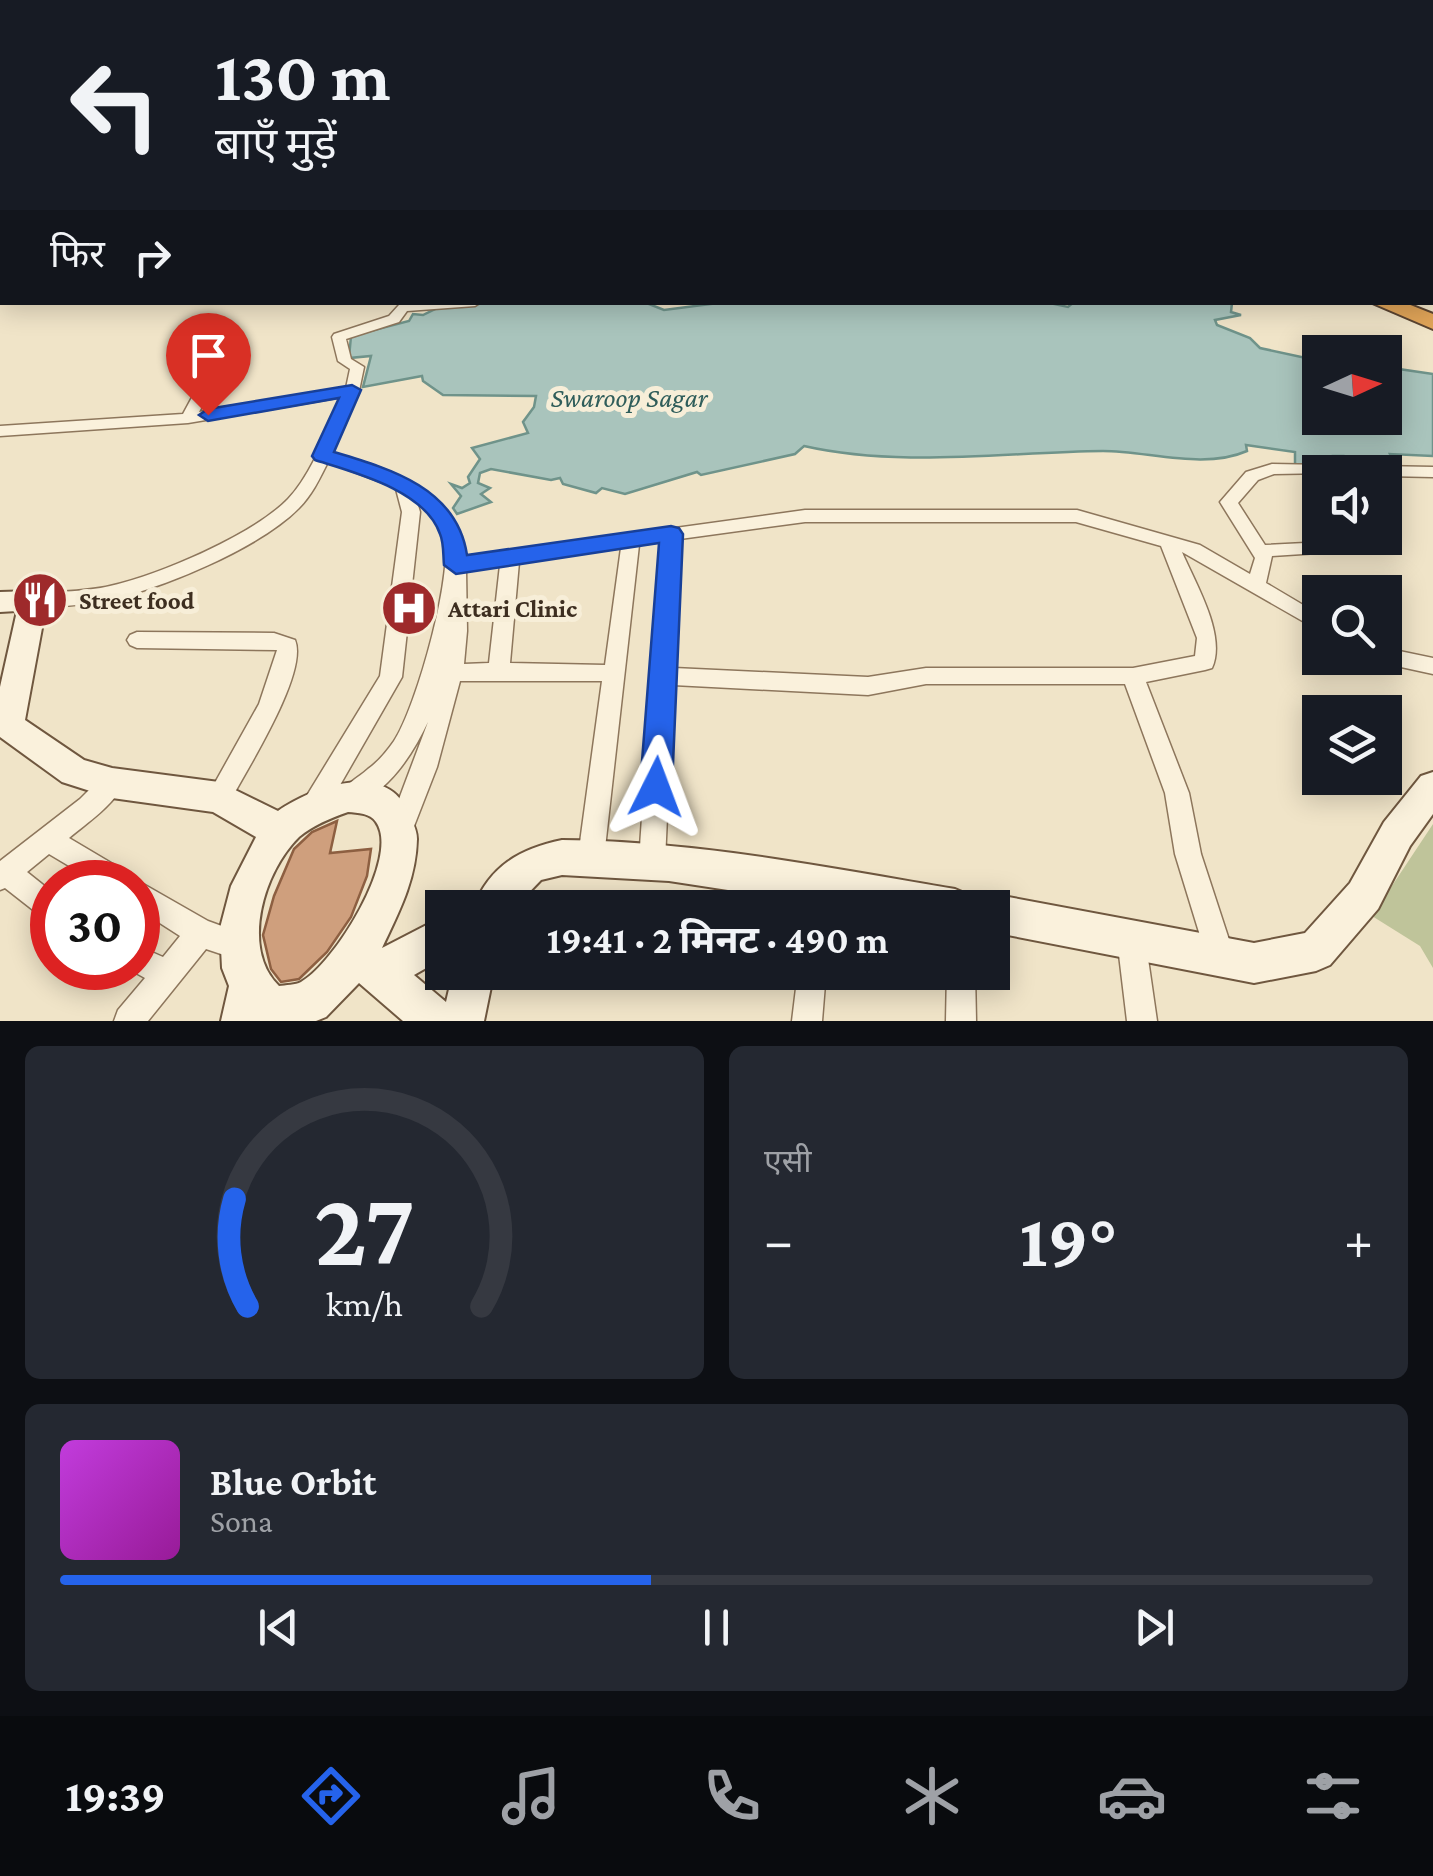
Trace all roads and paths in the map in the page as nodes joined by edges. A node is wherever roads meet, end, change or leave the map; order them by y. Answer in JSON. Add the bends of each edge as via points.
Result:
{"nodes":[{"id":1,"x":439,"y":305,"type":"edge"},
{"id":2,"x":1389,"y":305,"type":"edge"},
{"id":3,"x":1396,"y":305,"type":"edge"},
{"id":4,"x":1423,"y":318,"type":"edge"},
{"id":5,"x":223,"y":353,"type":"dead end"},
{"id":6,"x":352,"y":390,"type":"junction"},
{"id":7,"x":188,"y":418,"type":"junction"},
{"id":8,"x":0,"y":431,"type":"edge"},
{"id":9,"x":322,"y":456,"type":"junction"},
{"id":10,"x":1433,"y":472,"type":"edge"},
{"id":11,"x":404,"y":484,"type":"junction"},
{"id":12,"x":671,"y":534,"type":"junction"},
{"id":13,"x":632,"y":539,"type":"junction"},
{"id":14,"x":1168,"y":541,"type":"junction"},
{"id":15,"x":1302,"y":548,"type":"edge"},
{"id":16,"x":1260,"y":551,"type":"junction"},
{"id":17,"x":510,"y":558,"type":"junction"},
{"id":18,"x":456,"y":565,"type":"junction"},
{"id":19,"x":1256,"y":585,"type":"junction"},
{"id":20,"x":16,"y":601,"type":"edge"},
{"id":21,"x":1302,"y":613,"type":"edge"},
{"id":22,"x":138,"y":640,"type":"dead end"},
{"id":23,"x":1402,"y":660,"type":"edge"},
{"id":24,"x":1433,"y":666,"type":"edge"},
{"id":25,"x":499,"y":671,"type":"junction"},
{"id":26,"x":451,"y":673,"type":"junction"},
{"id":27,"x":615,"y":673,"type":"junction"},
{"id":28,"x":8,"y":676,"type":"edge"},
{"id":29,"x":662,"y":676,"type":"junction"},
{"id":30,"x":1133,"y":676,"type":"junction"},
{"id":31,"x":3,"y":729,"type":"edge"},
{"id":32,"x":112,"y":783,"type":"junction"},
{"id":33,"x":1433,"y":787,"type":"edge"},
{"id":34,"x":220,"y":797,"type":"junction"},
{"id":35,"x":348,"y":797,"type":"junction"},
{"id":36,"x":296,"y":821,"type":"junction"},
{"id":37,"x":398,"y":834,"type":"junction"},
{"id":38,"x":49,"y":840,"type":"junction"},
{"id":39,"x":591,"y":858,"type":"junction"},
{"id":40,"x":82,"y":860,"type":"edge"},
{"id":41,"x":652,"y":861,"type":"junction"},
{"id":42,"x":3,"y":875,"type":"edge"},
{"id":43,"x":506,"y":890,"type":"edge"},
{"id":44,"x":786,"y":890,"type":"edge"},
{"id":45,"x":30,"y":893,"type":"edge"},
{"id":46,"x":160,"y":908,"type":"edge"},
{"id":47,"x":1010,"y":916,"type":"edge"},
{"id":48,"x":201,"y":933,"type":"junction"},
{"id":49,"x":1131,"y":938,"type":"junction"},
{"id":50,"x":425,"y":946,"type":"edge"},
{"id":51,"x":1237,"y":959,"type":"junction"},
{"id":52,"x":160,"y":970,"type":"edge"},
{"id":53,"x":377,"y":972,"type":"junction"},
{"id":54,"x":168,"y":974,"type":"junction"},
{"id":55,"x":244,"y":984,"type":"edge"},
{"id":56,"x":470,"y":990,"type":"edge"},
{"id":57,"x":811,"y":990,"type":"edge"},
{"id":58,"x":961,"y":990,"type":"edge"},
{"id":59,"x":305,"y":1011,"type":"edge"},
{"id":60,"x":130,"y":1021,"type":"edge"},
{"id":61,"x":436,"y":1021,"type":"edge"},
{"id":62,"x":463,"y":1021,"type":"edge"},
{"id":63,"x":808,"y":1021,"type":"edge"},
{"id":64,"x":961,"y":1021,"type":"edge"},
{"id":65,"x":1142,"y":1021,"type":"edge"}],
"edges":[{"from":1,"to":6,"type":"street","via":[[404,308],[394,319],[339,337],[345,361],[357,367]]},
{"from":2,"to":4,"type":"highway"},
{"from":3,"to":4,"type":"street"},
{"from":5,"to":7,"type":"street"},
{"from":6,"to":7,"type":"street"},
{"from":6,"to":9,"type":"street"},
{"from":7,"to":8,"type":"street"},
{"from":9,"to":11,"type":"street"},
{"from":9,"to":20,"type":"street","via":[[297,500],[280,515],[207,556],[110,593]]},
{"from":10,"to":16,"type":"street","via":[[1272,469],[1252,476],[1228,502]]},
{"from":11,"to":18,"type":"street","via":[[452,530]]},
{"from":11,"to":36,"type":"street","via":[[411,512],[392,677],[346,759]]},
{"from":12,"to":13,"type":"street"},
{"from":12,"to":14,"type":"street","via":[[805,516],[949,514],[1077,516]]},
{"from":12,"to":29,"type":"street"},
{"from":13,"to":17,"type":"street"},
{"from":13,"to":27,"type":"street"},
{"from":14,"to":19,"type":"street"},
{"from":14,"to":30,"type":"street","via":[[1207,638],[1205,662]]},
{"from":15,"to":16,"type":"street"},
{"from":16,"to":19,"type":"street"},
{"from":17,"to":18,"type":"street"},
{"from":17,"to":25,"type":"street"},
{"from":18,"to":26,"type":"street","via":[[460,589]]},
{"from":18,"to":35,"type":"street","via":[[435,674],[408,743],[379,779]]},
{"from":19,"to":21,"type":"street"},
{"from":20,"to":28,"type":"main road"},
{"from":22,"to":34,"type":"street","via":[[288,645],[261,720]]},
{"from":23,"to":24,"type":"street"},
{"from":25,"to":26,"type":"street"},
{"from":25,"to":27,"type":"street"},
{"from":26,"to":37,"type":"street","via":[[430,760]]},
{"from":27,"to":39,"type":"street"},
{"from":28,"to":31,"type":"main road"},
{"from":29,"to":30,"type":"street","via":[[868,686],[926,676]]},
{"from":29,"to":41,"type":"street"},
{"from":30,"to":51,"type":"street","via":[[1177,793],[1188,854]]},
{"from":31,"to":32,"type":"main road","via":[[74,772]]},
{"from":32,"to":34,"type":"main road"},
{"from":32,"to":38,"type":"street"},
{"from":33,"to":51,"type":"main road","via":[[1397,834],[1364,896],[1316,950]]},
{"from":34,"to":36,"type":"main road"},
{"from":35,"to":36,"type":"main road"},
{"from":35,"to":37,"type":"main road","via":[[370,798],[389,810]]},
{"from":36,"to":55,"type":"main road","via":[[255,877],[245,904]]},
{"from":37,"to":53,"type":"main road"},
{"from":38,"to":40,"type":"street"},
{"from":38,"to":42,"type":"street"},
{"from":39,"to":41,"type":"main road"},
{"from":39,"to":43,"type":"main road","via":[[534,862]]},
{"from":41,"to":44,"type":"main road"},
{"from":42,"to":45,"type":"street"},
{"from":46,"to":48,"type":"street"},
{"from":47,"to":49,"type":"main road"},
{"from":48,"to":54,"type":"street"},
{"from":48,"to":55,"type":"street"},
{"from":49,"to":51,"type":"main road"},
{"from":49,"to":65,"type":"street"},
{"from":50,"to":53,"type":"main road"},
{"from":52,"to":54,"type":"street"},
{"from":53,"to":59,"type":"main road"},
{"from":53,"to":61,"type":"main road"},
{"from":54,"to":60,"type":"street"},
{"from":55,"to":59,"type":"main road","via":[[271,1009]]},
{"from":56,"to":62,"type":"main road"},
{"from":57,"to":63,"type":"street"},
{"from":58,"to":64,"type":"street"}]}
